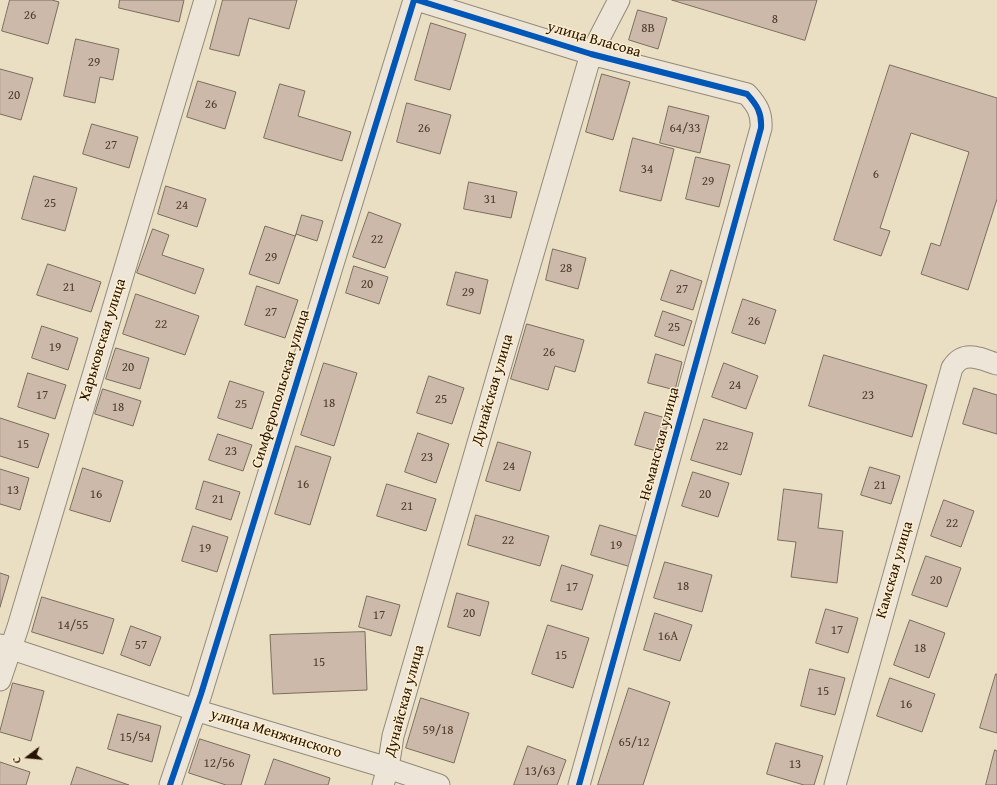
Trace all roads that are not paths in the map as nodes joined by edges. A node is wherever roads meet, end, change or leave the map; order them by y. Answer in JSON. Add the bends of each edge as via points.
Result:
{"nodes":[{"id":1,"x":205,"y":0,"type":"edge"},
{"id":2,"x":414,"y":0,"type":"edge"},
{"id":3,"x":417,"y":0,"type":"edge"},
{"id":4,"x":619,"y":0,"type":"edge"},
{"id":5,"x":591,"y":54,"type":"junction"},
{"id":6,"x":758,"y":109,"type":"joint"},
{"id":7,"x":997,"y":364,"type":"edge"},
{"id":8,"x":5,"y":647,"type":"edge"},
{"id":9,"x":0,"y":680,"type":"edge"},
{"id":10,"x":195,"y":710,"type":"junction"},
{"id":11,"x":385,"y":776,"type":"edge"},
{"id":12,"x":170,"y":785,"type":"edge"},
{"id":13,"x":439,"y":785,"type":"edge"},
{"id":14,"x":579,"y":785,"type":"edge"},
{"id":15,"x":834,"y":785,"type":"edge"}],
"edges":[{"from":1,"to":8,"type":"street","name":"Харьковская улица","via":[[22,611]]},
{"from":2,"to":10,"type":"street","name":"Симферопольская улица"},
{"from":3,"to":5,"type":"street","name":"улица Власова"},
{"from":4,"to":5,"type":"street","name":"Дунайская улица"},
{"from":5,"to":6,"type":"street","name":"улица Власова","via":[[747,94]]},
{"from":5,"to":11,"type":"street","name":"Дунайская улица","via":[[393,736]]},
{"from":6,"to":14,"type":"street","name":"Неманская улица","via":[[762,118],[761,128]]},
{"from":7,"to":15,"type":"street","name":"Камская улица","via":[[969,357],[961,359],[952,368]]},
{"from":8,"to":9,"type":"street","name":"Харьковская улица"},
{"from":8,"to":10,"type":"street","name":"улица Менжинского"},
{"from":10,"to":11,"type":"street","name":"улица Менжинского"},
{"from":10,"to":12,"type":"street","name":"Симферопольская улица"},
{"from":11,"to":13,"type":"street","name":"улица Менжинского"}]}
